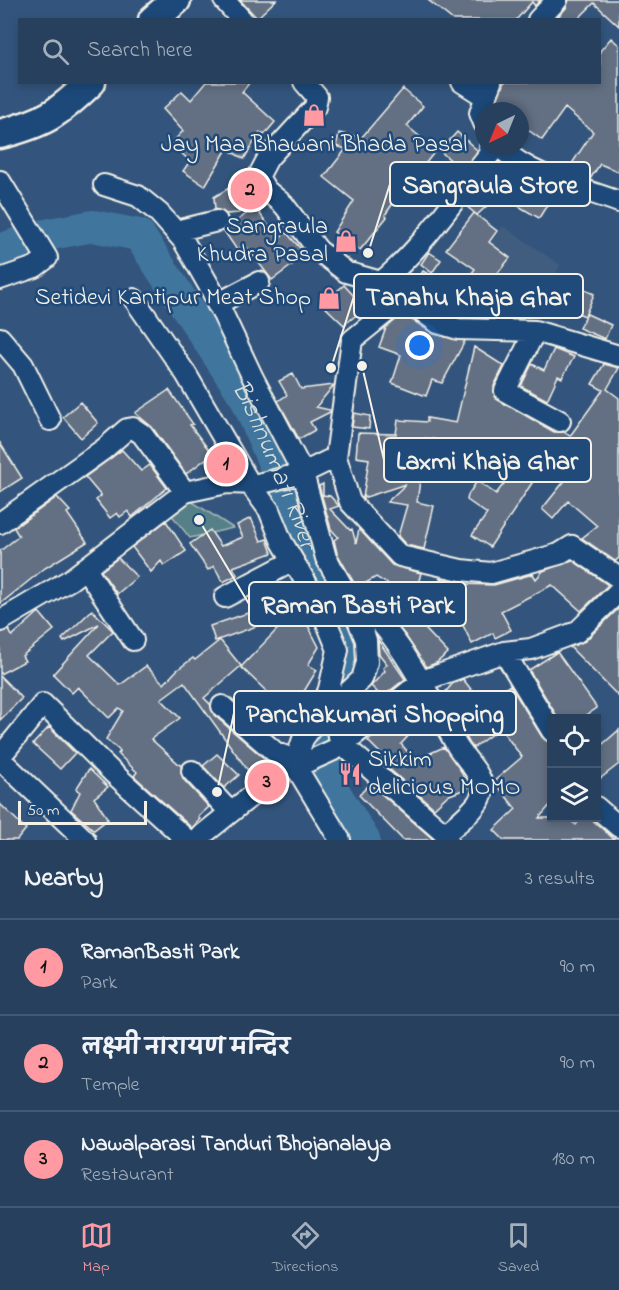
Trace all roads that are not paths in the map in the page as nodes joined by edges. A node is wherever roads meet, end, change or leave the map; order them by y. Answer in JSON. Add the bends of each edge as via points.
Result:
{"nodes":[{"id":1,"x":224,"y":0,"type":"edge"},
{"id":2,"x":557,"y":0,"type":"edge"},
{"id":3,"x":240,"y":18,"type":"edge"},
{"id":4,"x":540,"y":18,"type":"edge"},
{"id":5,"x":89,"y":84,"type":"edge"},
{"id":6,"x":306,"y":84,"type":"edge"},
{"id":7,"x":469,"y":84,"type":"edge"},
{"id":8,"x":488,"y":89,"type":"edge"},
{"id":9,"x":0,"y":134,"type":"edge"},
{"id":10,"x":489,"y":156,"type":"edge"},
{"id":11,"x":509,"y":156,"type":"edge"},
{"id":12,"x":0,"y":181,"type":"edge"},
{"id":13,"x":104,"y":185,"type":"dead end"},
{"id":14,"x":619,"y":202,"type":"edge"},
{"id":15,"x":218,"y":221,"type":"dead end"},
{"id":16,"x":176,"y":231,"type":"junction"},
{"id":17,"x":0,"y":279,"type":"edge"},
{"id":18,"x":259,"y":282,"type":"dead end"},
{"id":19,"x":381,"y":282,"type":"junction"},
{"id":20,"x":404,"y":298,"type":"junction"},
{"id":21,"x":134,"y":299,"type":"dead end"},
{"id":22,"x":217,"y":304,"type":"junction"},
{"id":23,"x":535,"y":331,"type":"junction"},
{"id":24,"x":0,"y":338,"type":"edge"},
{"id":25,"x":619,"y":356,"type":"edge"},
{"id":26,"x":50,"y":420,"type":"dead end"},
{"id":27,"x":560,"y":421,"type":"dead end"},
{"id":28,"x":336,"y":457,"type":"junction"},
{"id":29,"x":298,"y":474,"type":"junction"},
{"id":30,"x":254,"y":484,"type":"junction"},
{"id":31,"x":185,"y":492,"type":"junction"},
{"id":32,"x":0,"y":524,"type":"edge"},
{"id":33,"x":293,"y":561,"type":"junction"},
{"id":34,"x":85,"y":568,"type":"junction"},
{"id":35,"x":619,"y":578,"type":"edge"},
{"id":36,"x":225,"y":597,"type":"dead end"},
{"id":37,"x":616,"y":599,"type":"edge"},
{"id":38,"x":352,"y":608,"type":"junction"},
{"id":39,"x":1,"y":619,"type":"edge"},
{"id":40,"x":133,"y":639,"type":"dead end"},
{"id":41,"x":504,"y":652,"type":"junction"},
{"id":42,"x":422,"y":681,"type":"junction"},
{"id":43,"x":222,"y":706,"type":"dead end"},
{"id":44,"x":547,"y":723,"type":"edge"},
{"id":45,"x":340,"y":746,"type":"junction"},
{"id":46,"x":0,"y":758,"type":"edge"},
{"id":47,"x":301,"y":761,"type":"junction"},
{"id":48,"x":192,"y":771,"type":"dead end"},
{"id":49,"x":229,"y":811,"type":"junction"},
{"id":50,"x":601,"y":811,"type":"edge"},
{"id":51,"x":619,"y":827,"type":"edge"},
{"id":52,"x":446,"y":837,"type":"edge"},
{"id":53,"x":85,"y":840,"type":"edge"},
{"id":54,"x":187,"y":840,"type":"edge"},
{"id":55,"x":196,"y":840,"type":"edge"},
{"id":56,"x":340,"y":840,"type":"edge"}],
"edges":[{"from":1,"to":3,"type":"street"},
{"from":2,"to":4,"type":"street"},
{"from":5,"to":9,"type":"main road","via":[[68,105],[36,125]]},
{"from":6,"to":19,"type":"street","via":[[318,97],[315,107],[268,158],[258,177],[318,250],[346,272]]},
{"from":7,"to":8,"type":"street"},
{"from":10,"to":19,"type":"street","via":[[425,240]]},
{"from":11,"to":14,"type":"street","via":[[541,173]]},
{"from":12,"to":17,"type":"street","via":[[47,258],[35,267]]},
{"from":13,"to":16,"type":"street","via":[[138,196]]},
{"from":15,"to":16,"type":"street"},
{"from":16,"to":22,"type":"street"},
{"from":18,"to":22,"type":"street"},
{"from":19,"to":20,"type":"street"},
{"from":20,"to":23,"type":"street","via":[[438,323],[458,329]]},
{"from":20,"to":28,"type":"street","via":[[352,340]]},
{"from":21,"to":30,"type":"street"},
{"from":22,"to":29,"type":"street"},
{"from":23,"to":25,"type":"street"},
{"from":23,"to":27,"type":"street","via":[[506,391]]},
{"from":24,"to":26,"type":"street","via":[[23,365]]},
{"from":28,"to":29,"type":"street"},
{"from":28,"to":35,"type":"street","via":[[350,501],[400,556],[491,573],[559,554],[572,546]]},
{"from":29,"to":30,"type":"street"},
{"from":29,"to":38,"type":"street","via":[[326,558]]},
{"from":30,"to":31,"type":"street","via":[[227,483]]},
{"from":30,"to":33,"type":"street"},
{"from":31,"to":32,"type":"street","via":[[142,434],[127,429]]},
{"from":31,"to":34,"type":"street"},
{"from":33,"to":36,"type":"street"},
{"from":33,"to":47,"type":"street","via":[[320,606],[338,650],[329,689],[303,740]]},
{"from":34,"to":39,"type":"street"},
{"from":34,"to":40,"type":"street"},
{"from":37,"to":41,"type":"street","via":[[577,633],[531,649]]},
{"from":38,"to":42,"type":"street","via":[[360,607],[372,614]]},
{"from":38,"to":45,"type":"street","via":[[366,640],[367,662],[362,679],[346,694],[339,709]]},
{"from":41,"to":42,"type":"street"},
{"from":41,"to":44,"type":"street"},
{"from":42,"to":45,"type":"street"},
{"from":42,"to":52,"type":"street","via":[[483,785],[478,802]]},
{"from":43,"to":47,"type":"street","via":[[276,753]]},
{"from":45,"to":47,"type":"street"},
{"from":45,"to":52,"type":"street"},
{"from":46,"to":53,"type":"street"},
{"from":46,"to":54,"type":"street","via":[[43,704]]},
{"from":47,"to":49,"type":"street"},
{"from":47,"to":56,"type":"street","via":[[299,772]]},
{"from":48,"to":49,"type":"street"},
{"from":49,"to":55,"type":"street"},
{"from":50,"to":51,"type":"street"}]}
